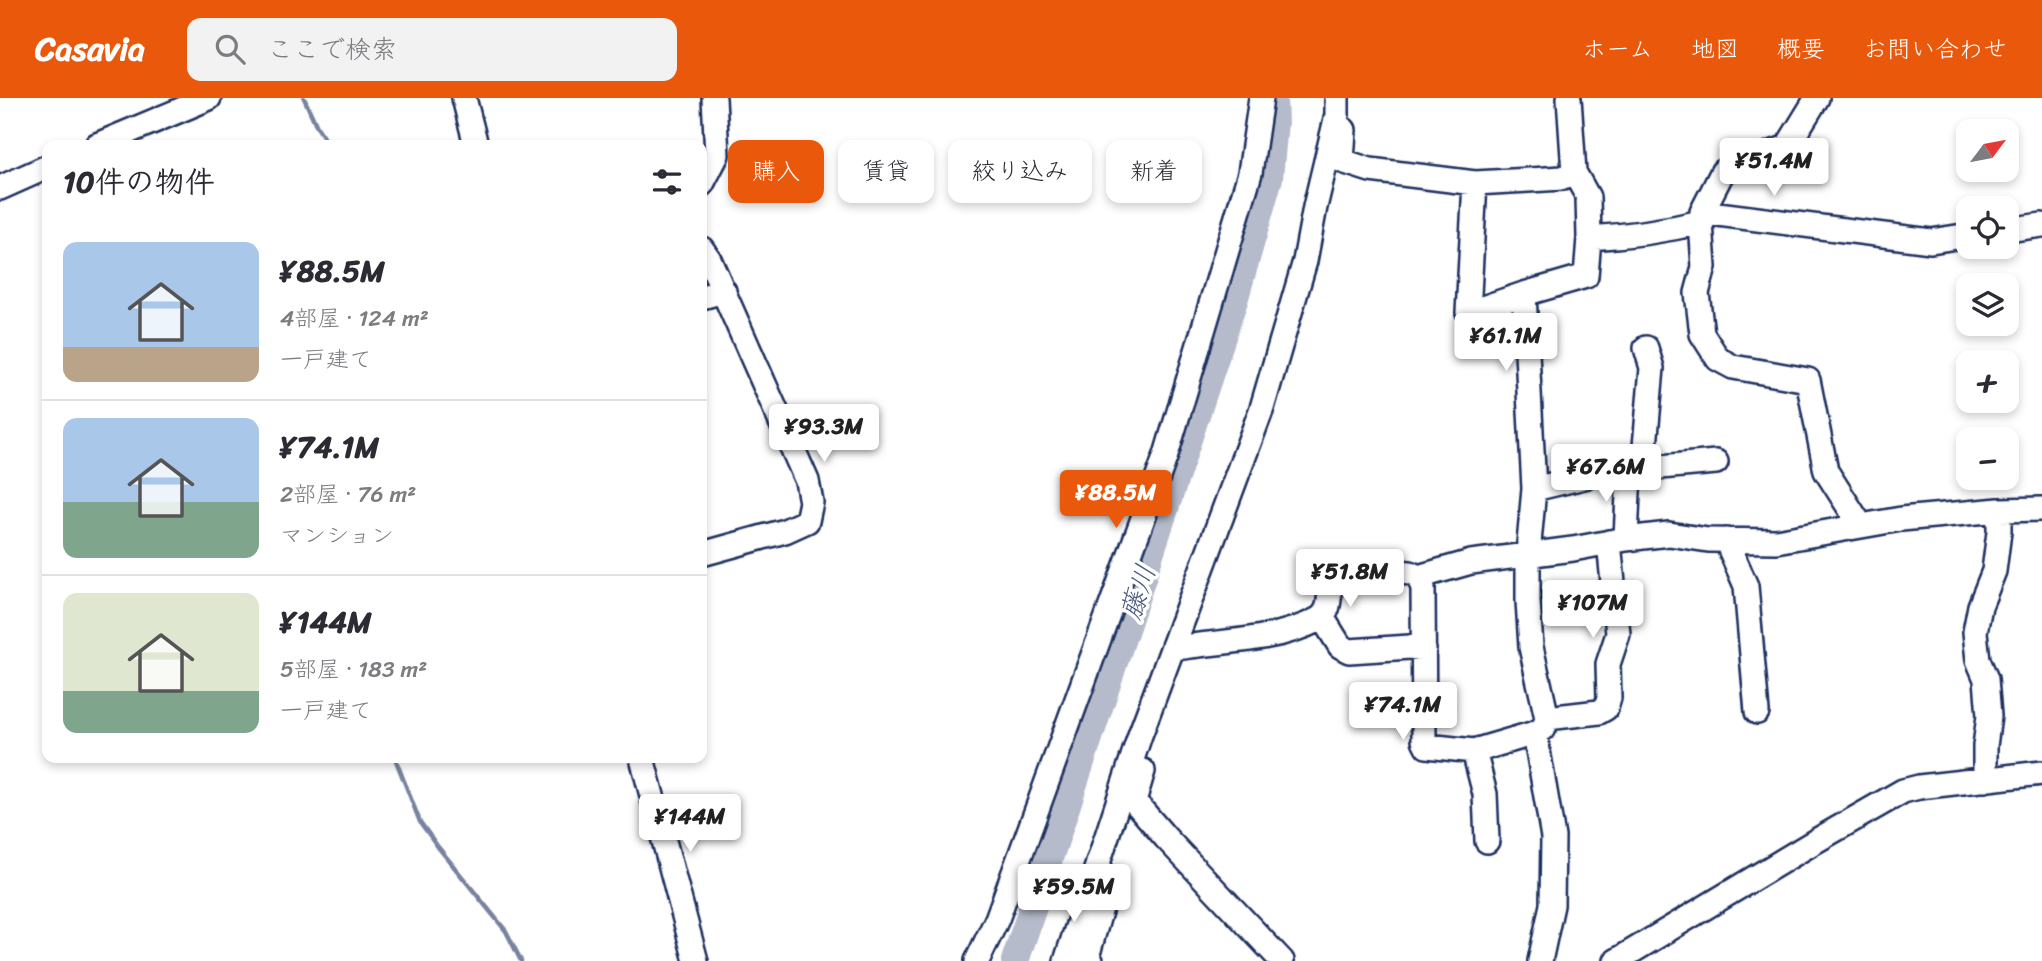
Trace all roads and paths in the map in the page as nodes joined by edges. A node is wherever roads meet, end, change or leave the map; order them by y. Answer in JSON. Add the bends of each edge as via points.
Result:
{"nodes":[{"id":1,"x":208,"y":98,"type":"edge"},
{"id":2,"x":464,"y":98,"type":"edge"},
{"id":3,"x":714,"y":98,"type":"edge"},
{"id":4,"x":1261,"y":98,"type":"edge"},
{"id":5,"x":1569,"y":98,"type":"edge"},
{"id":6,"x":1816,"y":98,"type":"edge"},
{"id":7,"x":1337,"y":106,"type":"edge"},
{"id":8,"x":109,"y":140,"type":"edge"},
{"id":9,"x":476,"y":140,"type":"edge"},
{"id":10,"x":1342,"y":161,"type":"junction"},
{"id":11,"x":42,"y":169,"type":"edge"},
{"id":12,"x":1574,"y":172,"type":"junction"},
{"id":13,"x":707,"y":174,"type":"edge"},
{"id":14,"x":1475,"y":183,"type":"junction"},
{"id":15,"x":0,"y":188,"type":"edge"},
{"id":16,"x":1315,"y":207,"type":"junction"},
{"id":17,"x":1701,"y":217,"type":"junction"},
{"id":18,"x":2042,"y":225,"type":"edge"},
{"id":19,"x":2019,"y":228,"type":"edge"},
{"id":20,"x":1956,"y":237,"type":"edge"},
{"id":21,"x":1589,"y":238,"type":"junction"},
{"id":22,"x":707,"y":256,"type":"edge"},
{"id":23,"x":713,"y":294,"type":"edge"},
{"id":24,"x":1524,"y":294,"type":"junction"},
{"id":25,"x":1646,"y":348,"type":"dead end"},
{"id":26,"x":1716,"y":462,"type":"dead end"},
{"id":27,"x":1636,"y":470,"type":"junction"},
{"id":28,"x":1534,"y":489,"type":"junction"},
{"id":29,"x":2042,"y":509,"type":"edge"},
{"id":30,"x":1999,"y":510,"type":"junction"},
{"id":31,"x":1861,"y":526,"type":"junction"},
{"id":32,"x":1726,"y":540,"type":"junction"},
{"id":33,"x":1617,"y":541,"type":"junction"},
{"id":34,"x":707,"y":553,"type":"edge"},
{"id":35,"x":1528,"y":554,"type":"junction"},
{"id":36,"x":1418,"y":577,"type":"junction"},
{"id":37,"x":1322,"y":617,"type":"junction"},
{"id":38,"x":1173,"y":646,"type":"junction"},
{"id":39,"x":1424,"y":649,"type":"junction"},
{"id":40,"x":1757,"y":712,"type":"dead end"},
{"id":41,"x":1541,"y":725,"type":"junction"},
{"id":42,"x":1140,"y":735,"type":"junction"},
{"id":43,"x":1474,"y":751,"type":"junction"},
{"id":44,"x":643,"y":763,"type":"edge"},
{"id":45,"x":2042,"y":773,"type":"edge"},
{"id":46,"x":1985,"y":780,"type":"junction"},
{"id":47,"x":1487,"y":841,"type":"dead end"},
{"id":48,"x":1098,"y":862,"type":"junction"},
{"id":49,"x":696,"y":961,"type":"edge"},
{"id":50,"x":977,"y":961,"type":"edge"},
{"id":51,"x":1066,"y":961,"type":"edge"},
{"id":52,"x":1091,"y":961,"type":"edge"},
{"id":53,"x":1282,"y":961,"type":"edge"},
{"id":54,"x":1540,"y":961,"type":"edge"},
{"id":55,"x":1616,"y":961,"type":"edge"}],
"edges":[{"from":1,"to":8,"type":"street"},
{"from":2,"to":9,"type":"street"},
{"from":3,"to":13,"type":"street","via":[[717,155]]},
{"from":4,"to":50,"type":"street","via":[[1250,173],[1166,455]]},
{"from":5,"to":12,"type":"street"},
{"from":6,"to":17,"type":"street","via":[[1787,147],[1723,170]]},
{"from":7,"to":10,"type":"street","via":[[1345,122]]},
{"from":7,"to":16,"type":"street"},
{"from":10,"to":14,"type":"street","via":[[1370,170]]},
{"from":10,"to":16,"type":"street","via":[[1330,198]]},
{"from":11,"to":15,"type":"street"},
{"from":12,"to":14,"type":"street","via":[[1563,178]]},
{"from":12,"to":21,"type":"street","via":[[1588,197]]},
{"from":14,"to":24,"type":"street","via":[[1468,313]]},
{"from":16,"to":38,"type":"street","via":[[1305,261],[1262,408]]},
{"from":17,"to":20,"type":"street","via":[[1931,240]]},
{"from":17,"to":21,"type":"street","via":[[1616,237]]},
{"from":17,"to":31,"type":"street","via":[[1704,267],[1697,293],[1702,334],[1717,359],[1733,367],[1808,380],[1826,471]]},
{"from":18,"to":19,"type":"street"},
{"from":21,"to":24,"type":"street","via":[[1586,276]]},
{"from":22,"to":23,"type":"street"},
{"from":23,"to":34,"type":"street","via":[[807,481],[811,502],[807,521]]},
{"from":24,"to":28,"type":"street"},
{"from":25,"to":27,"type":"street","via":[[1652,368]]},
{"from":26,"to":27,"type":"street"},
{"from":27,"to":28,"type":"street","via":[[1605,472]]},
{"from":27,"to":33,"type":"street"},
{"from":28,"to":35,"type":"street"},
{"from":29,"to":30,"type":"street"},
{"from":30,"to":31,"type":"street"},
{"from":30,"to":46,"type":"street","via":[[1994,570],[1975,632],[1989,716]]},
{"from":31,"to":32,"type":"street","via":[[1776,541]]},
{"from":32,"to":33,"type":"street","via":[[1670,534]]},
{"from":32,"to":40,"type":"street","via":[[1746,586]]},
{"from":33,"to":35,"type":"street"},
{"from":33,"to":41,"type":"street","via":[[1618,634],[1608,664],[1606,708]]},
{"from":35,"to":36,"type":"street","via":[[1471,562]]},
{"from":35,"to":41,"type":"street","via":[[1531,647]]},
{"from":36,"to":37,"type":"street","via":[[1351,567],[1338,570]]},
{"from":36,"to":39,"type":"street","via":[[1423,587]]},
{"from":37,"to":38,"type":"street","via":[[1283,633]]},
{"from":37,"to":39,"type":"street","via":[[1340,646],[1349,651]]},
{"from":38,"to":42,"type":"street"},
{"from":39,"to":43,"type":"street","via":[[1424,740],[1427,746]]},
{"from":41,"to":43,"type":"street"},
{"from":41,"to":54,"type":"street","via":[[1553,836],[1552,905]]},
{"from":42,"to":48,"type":"street"},
{"from":42,"to":53,"type":"street","via":[[1151,744],[1134,801]]},
{"from":43,"to":47,"type":"street","via":[[1485,794]]},
{"from":44,"to":49,"type":"street"},
{"from":45,"to":46,"type":"street"},
{"from":46,"to":55,"type":"street","via":[[1919,787],[1878,804]]},
{"from":48,"to":51,"type":"street"},
{"from":48,"to":52,"type":"street","via":[[1107,887],[1087,957]]}]}
